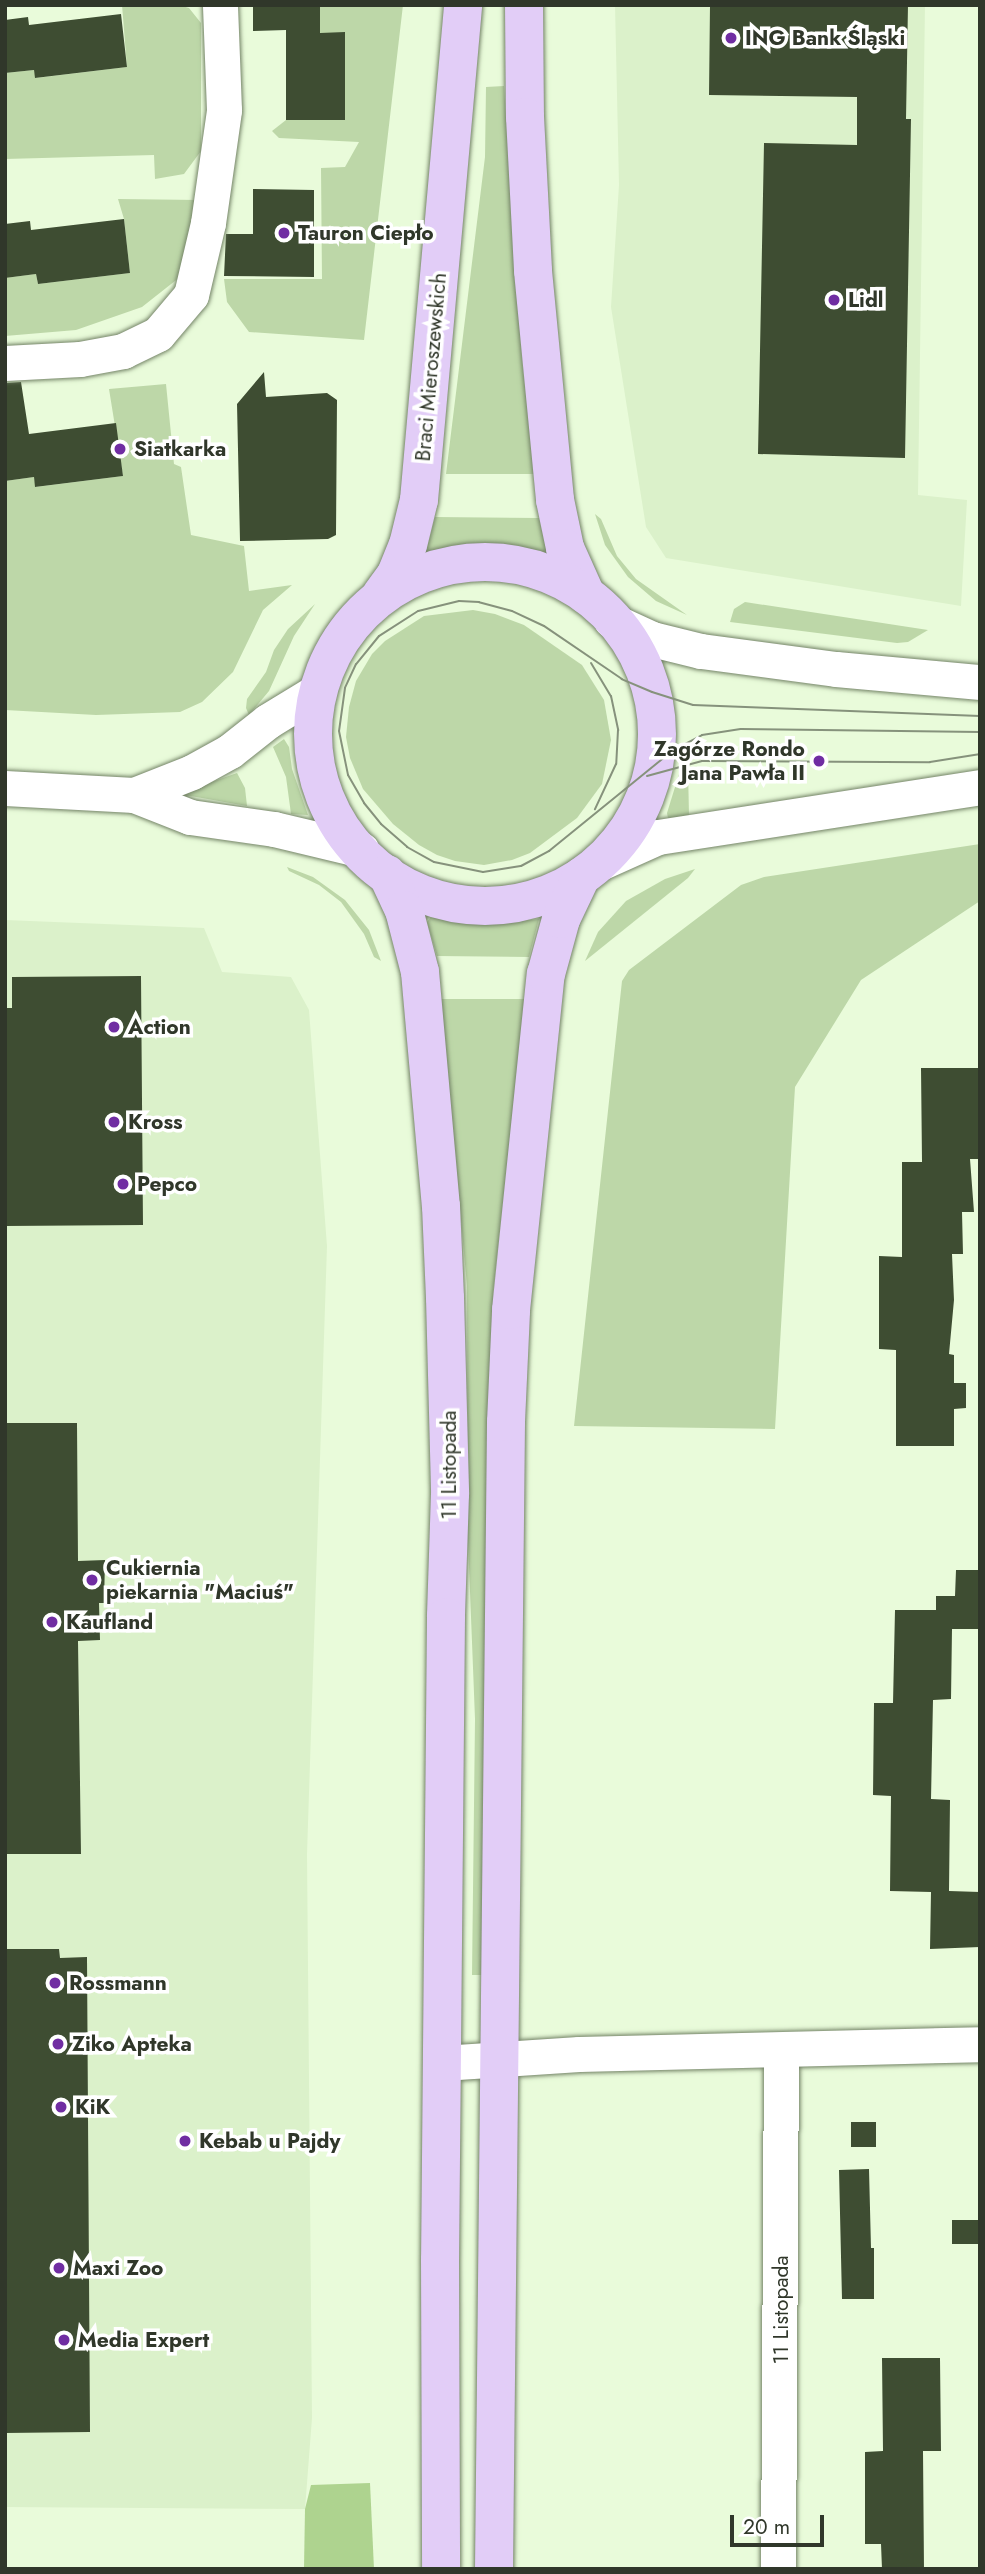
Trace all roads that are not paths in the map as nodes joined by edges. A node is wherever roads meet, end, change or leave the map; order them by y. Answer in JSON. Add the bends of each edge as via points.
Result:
{"nodes":[{"id":1,"x":220,"y":5,"type":"edge"},
{"id":2,"x":463,"y":5,"type":"edge"},
{"id":3,"x":524,"y":5,"type":"edge"},
{"id":4,"x":5,"y":363,"type":"edge"},
{"id":5,"x":381,"y":595,"type":"junction"},
{"id":6,"x":599,"y":608,"type":"junction"},
{"id":7,"x":980,"y":682,"type":"edge"},
{"id":8,"x":312,"y":695,"type":"junction"},
{"id":9,"x":980,"y":787,"type":"edge"},
{"id":10,"x":5,"y":788,"type":"edge"},
{"id":11,"x":134,"y":795,"type":"junction"},
{"id":12,"x":375,"y":862,"type":"junction"},
{"id":13,"x":591,"y":869,"type":"junction"},
{"id":14,"x":980,"y":2044,"type":"edge"},
{"id":15,"x":781,"y":2051,"type":"junction"},
{"id":16,"x":502,"y":2059,"type":"junction"},
{"id":17,"x":442,"y":2063,"type":"junction"},
{"id":18,"x":441,"y":2569,"type":"edge"},
{"id":19,"x":494,"y":2569,"type":"edge"},
{"id":20,"x":778,"y":2569,"type":"edge"}],
"edges":[{"from":1,"to":4,"type":"street","via":[[224,110],[208,223],[191,295],[158,334],[123,351],[80,359]]},
{"from":2,"to":5,"type":"main road","name":"Braci Mieroszewskich","via":[[419,500],[408,545]]},
{"from":3,"to":6,"type":"main road","via":[[533,271],[555,500],[565,548]]},
{"from":5,"to":6,"type":"main road","via":[[423,575],[479,565],[506,566],[562,581]]},
{"from":5,"to":8,"type":"main road","via":[[352,620],[335,643]]},
{"from":6,"to":7,"type":"street","via":[[652,639],[701,651]]},
{"from":6,"to":13,"type":"main road","via":[[625,637],[642,666],[652,692],[660,760],[650,799],[633,829]]},
{"from":8,"to":11,"type":"street","via":[[230,751]]},
{"from":8,"to":12,"type":"main road","via":[[310,753],[316,780],[330,810]]},
{"from":9,"to":13,"type":"street","via":[[658,837]]},
{"from":10,"to":11,"type":"street"},
{"from":11,"to":12,"type":"street","via":[[190,817],[274,829]]},
{"from":12,"to":13,"type":"main road","via":[[396,882],[423,896],[457,902],[520,899],[550,891]]},
{"from":12,"to":17,"type":"main road","name":"11 Listopada","via":[[404,910],[420,972],[442,1219],[450,1494]]},
{"from":13,"to":16,"type":"main road","via":[[562,919],[546,974],[511,1310]]},
{"from":14,"to":15,"type":"street"},
{"from":15,"to":16,"type":"street"},
{"from":15,"to":20,"type":"street","name":"11 Listopada"},
{"from":16,"to":17,"type":"street"},
{"from":16,"to":19,"type":"main road"},
{"from":17,"to":18,"type":"main road","name":"11 Listopada"}]}
